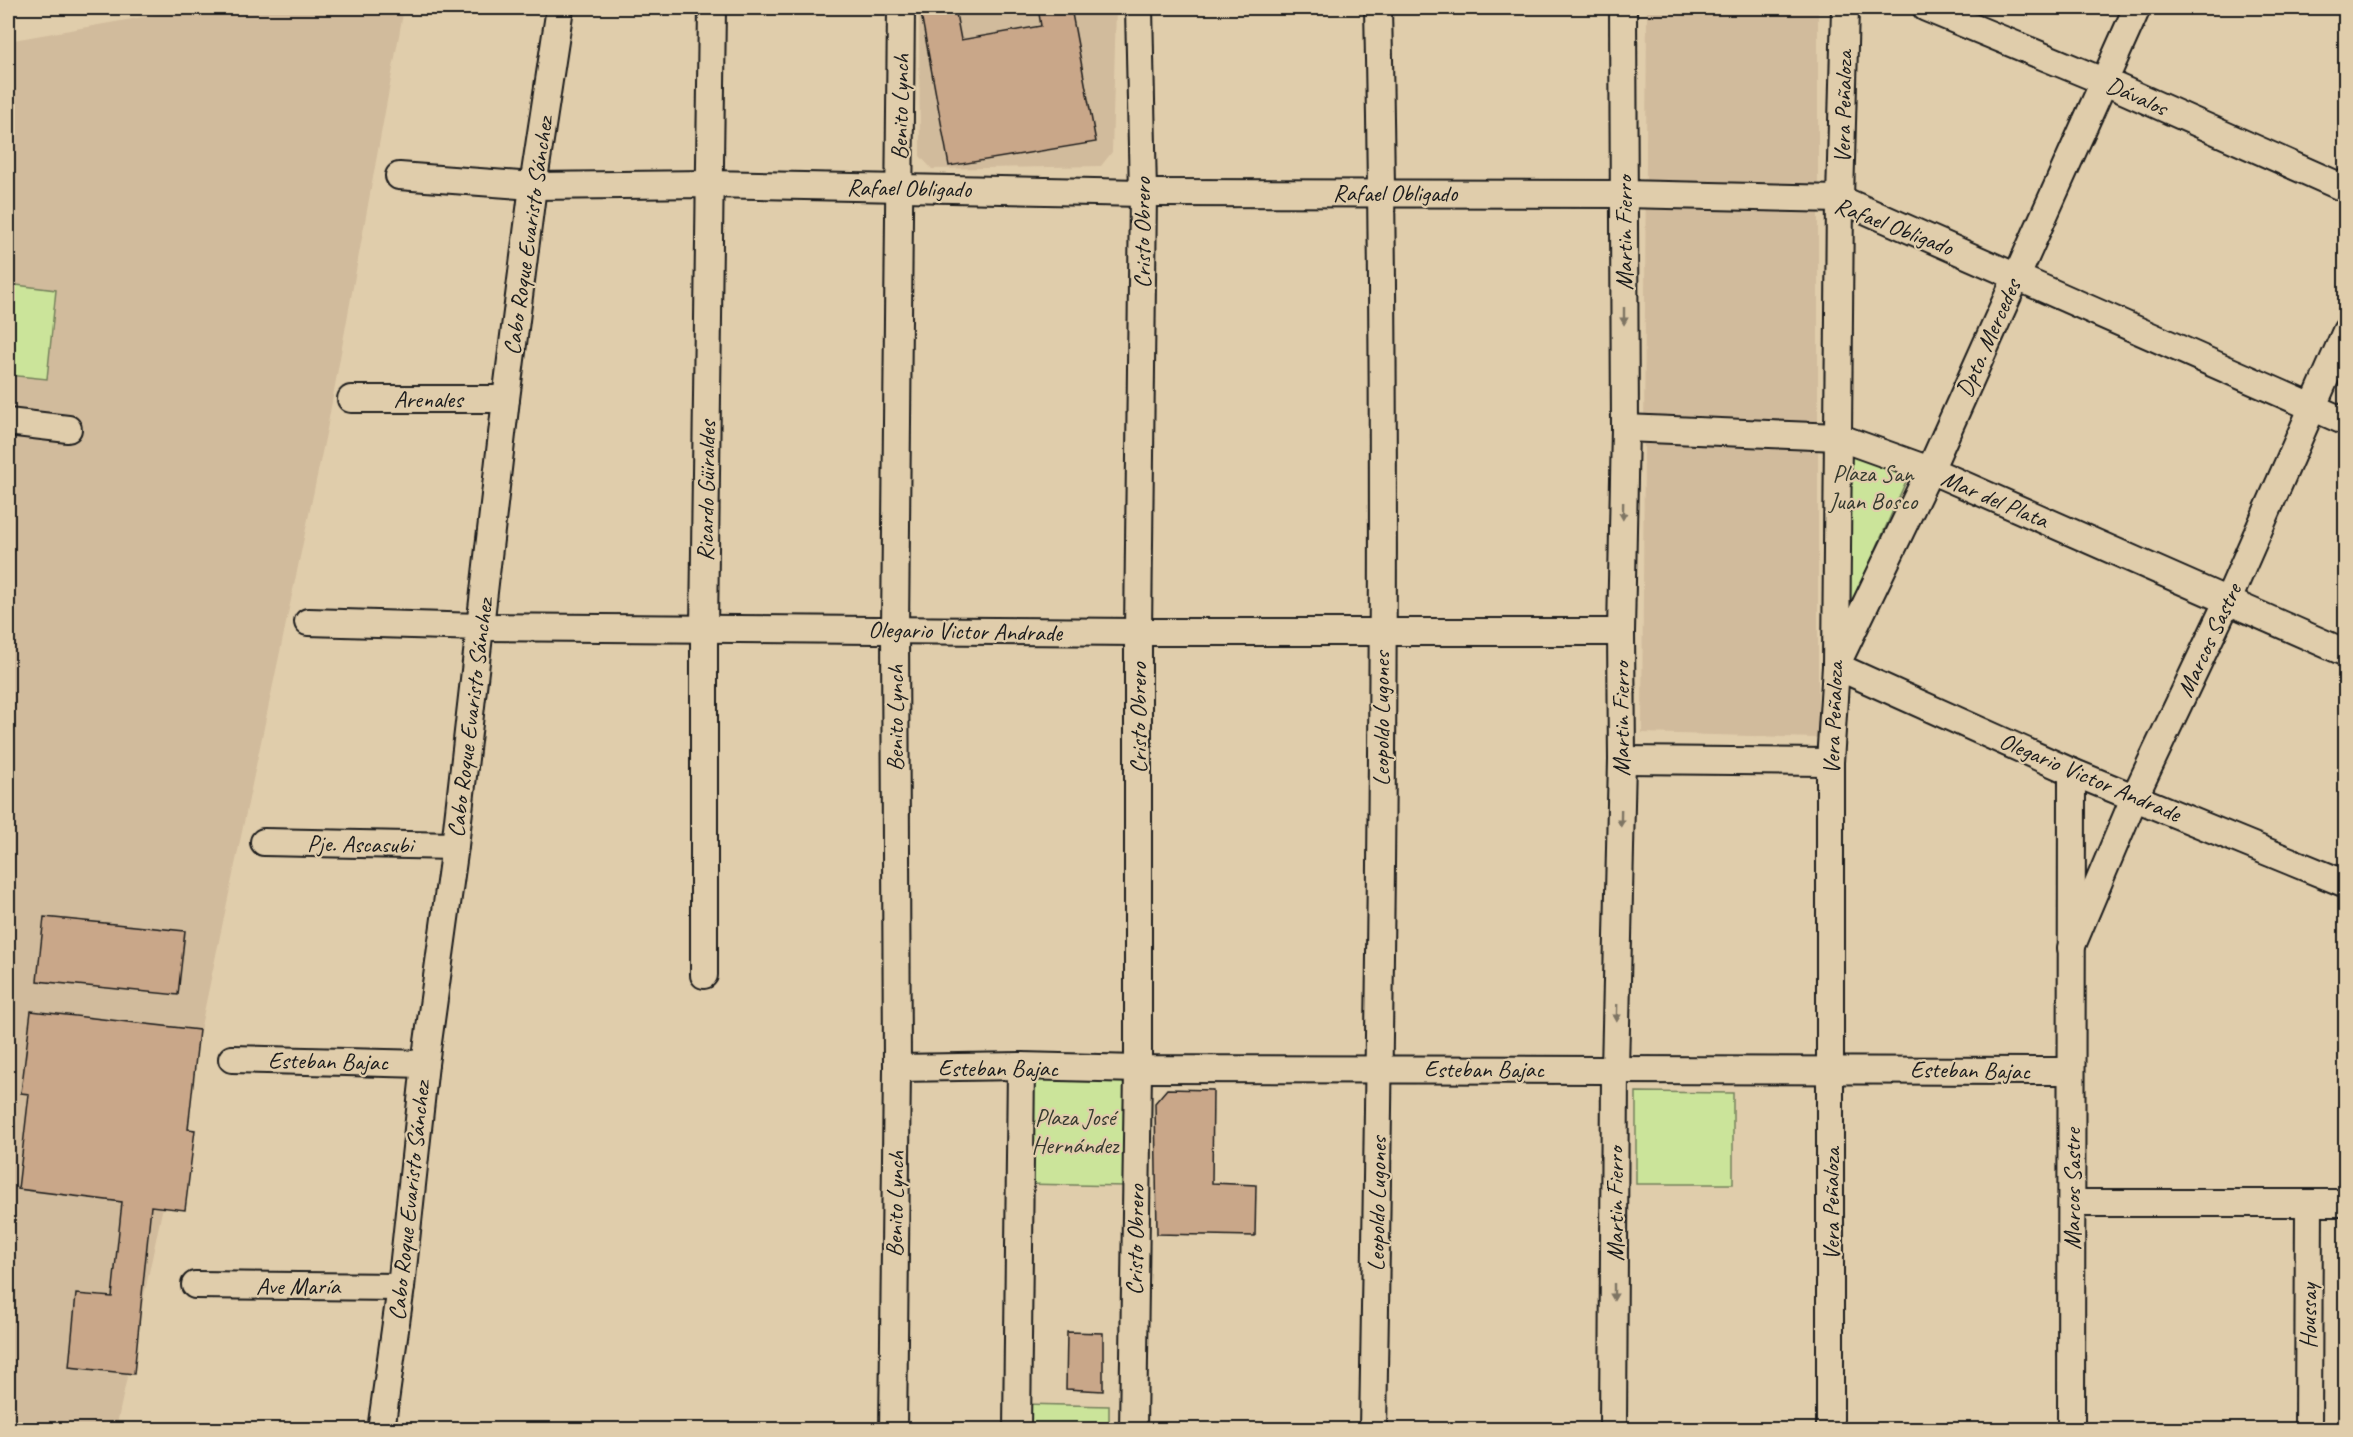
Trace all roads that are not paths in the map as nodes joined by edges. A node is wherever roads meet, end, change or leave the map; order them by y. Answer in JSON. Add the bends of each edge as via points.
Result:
{"nodes":[{"id":1,"x":560,"y":8,"type":"edge"},
{"id":2,"x":712,"y":8,"type":"edge"},
{"id":3,"x":901,"y":8,"type":"edge"},
{"id":4,"x":1139,"y":8,"type":"edge"},
{"id":5,"x":1378,"y":8,"type":"edge"},
{"id":6,"x":1623,"y":8,"type":"edge"},
{"id":7,"x":1845,"y":8,"type":"edge"},
{"id":8,"x":1926,"y":8,"type":"edge"},
{"id":9,"x":2137,"y":8,"type":"edge"},
{"id":10,"x":2103,"y":81,"type":"junction"},
{"id":11,"x":399,"y":176,"type":"dead end"},
{"id":12,"x":708,"y":184,"type":"junction"},
{"id":13,"x":533,"y":186,"type":"junction"},
{"id":14,"x":899,"y":188,"type":"junction"},
{"id":15,"x":2346,"y":189,"type":"edge"},
{"id":16,"x":1382,"y":192,"type":"junction"},
{"id":17,"x":1143,"y":193,"type":"junction"},
{"id":18,"x":1624,"y":194,"type":"junction"},
{"id":19,"x":1840,"y":200,"type":"junction"},
{"id":20,"x":2016,"y":275,"type":"junction"},
{"id":21,"x":2346,"y":331,"type":"edge"},
{"id":22,"x":351,"y":399,"type":"dead end"},
{"id":23,"x":506,"y":399,"type":"junction"},
{"id":24,"x":2314,"y":407,"type":"junction"},
{"id":25,"x":2346,"y":422,"type":"edge"},
{"id":26,"x":8,"y":423,"type":"edge"},
{"id":27,"x":1625,"y":428,"type":"junction"},
{"id":28,"x":68,"y":429,"type":"dead end"},
{"id":29,"x":1838,"y":437,"type":"junction"},
{"id":30,"x":1930,"y":470,"type":"junction"},
{"id":31,"x":2228,"y":600,"type":"junction"},
{"id":32,"x":308,"y":622,"type":"dead end"},
{"id":33,"x":481,"y":627,"type":"junction"},
{"id":34,"x":704,"y":628,"type":"junction"},
{"id":35,"x":895,"y":630,"type":"junction"},
{"id":36,"x":1138,"y":632,"type":"junction"},
{"id":37,"x":1381,"y":632,"type":"junction"},
{"id":38,"x":1621,"y":632,"type":"junction"},
{"id":39,"x":2346,"y":653,"type":"edge"},
{"id":40,"x":1836,"y":666,"type":"junction"},
{"id":41,"x":1622,"y":760,"type":"junction"},
{"id":42,"x":1830,"y":762,"type":"junction"},
{"id":43,"x":2072,"y":772,"type":"junction"},
{"id":44,"x":2135,"y":796,"type":"junction"},
{"id":45,"x":264,"y":842,"type":"dead end"},
{"id":46,"x":455,"y":846,"type":"junction"},
{"id":47,"x":2346,"y":884,"type":"edge"},
{"id":48,"x":2072,"y":948,"type":"junction"},
{"id":49,"x":704,"y":975,"type":"dead end"},
{"id":50,"x":232,"y":1059,"type":"dead end"},
{"id":51,"x":425,"y":1064,"type":"junction"},
{"id":52,"x":1021,"y":1066,"type":"junction"},
{"id":53,"x":897,"y":1068,"type":"junction"},
{"id":54,"x":1138,"y":1069,"type":"junction"},
{"id":55,"x":1379,"y":1069,"type":"junction"},
{"id":56,"x":1831,"y":1069,"type":"junction"},
{"id":57,"x":1616,"y":1070,"type":"junction"},
{"id":58,"x":2071,"y":1071,"type":"junction"},
{"id":59,"x":2072,"y":1203,"type":"junction"},
{"id":60,"x":2309,"y":1203,"type":"junction"},
{"id":61,"x":2346,"y":1203,"type":"edge"},
{"id":62,"x":195,"y":1285,"type":"dead end"},
{"id":63,"x":401,"y":1287,"type":"junction"},
{"id":64,"x":381,"y":1430,"type":"edge"},
{"id":65,"x":893,"y":1430,"type":"edge"},
{"id":66,"x":1017,"y":1430,"type":"edge"},
{"id":67,"x":1133,"y":1430,"type":"edge"},
{"id":68,"x":1373,"y":1430,"type":"edge"},
{"id":69,"x":1613,"y":1430,"type":"edge"},
{"id":70,"x":1830,"y":1430,"type":"edge"},
{"id":71,"x":2071,"y":1430,"type":"edge"},
{"id":72,"x":2308,"y":1430,"type":"edge"}],
"edges":[{"from":1,"to":13,"type":"street","name":"Cabo Roque Evaristo Sánchez"},
{"from":2,"to":12,"type":"street","name":"Ricardo Güiraldes"},
{"from":3,"to":14,"type":"street","name":"Benito Lynch"},
{"from":4,"to":17,"type":"street","name":"Cristo Obrero"},
{"from":5,"to":16,"type":"street","name":"Leopoldo Lugones"},
{"from":6,"to":18,"type":"street","name":"Martin Fierro"},
{"from":7,"to":19,"type":"street","name":"Vera Peñaloza"},
{"from":8,"to":10,"type":"street","name":"Dávalos"},
{"from":9,"to":10,"type":"street","name":"Dpto. Mercedes"},
{"from":10,"to":15,"type":"street","name":"Dávalos"},
{"from":10,"to":20,"type":"street","name":"Dpto. Mercedes"},
{"from":11,"to":13,"type":"street","name":"Rafael Obligado"},
{"from":12,"to":13,"type":"street","name":"Rafael Obligado"},
{"from":12,"to":14,"type":"street","name":"Rafael Obligado"},
{"from":12,"to":34,"type":"street","name":"Ricardo Güiraldes"},
{"from":13,"to":23,"type":"street","name":"Cabo Roque Evaristo Sánchez"},
{"from":14,"to":17,"type":"street","name":"Rafael Obligado"},
{"from":14,"to":35,"type":"street","name":"Benito Lynch"},
{"from":16,"to":17,"type":"street","name":"Rafael Obligado"},
{"from":16,"to":18,"type":"street","name":"Rafael Obligado"},
{"from":16,"to":37,"type":"street","name":"Leopoldo Lugones"},
{"from":17,"to":36,"type":"street","name":"Cristo Obrero"},
{"from":18,"to":19,"type":"street","name":"Rafael Obligado"},
{"from":18,"to":27,"type":"street","name":"Martin Fierro","one_way":true},
{"from":19,"to":20,"type":"street","name":"Rafael Obligado"},
{"from":19,"to":29,"type":"street","name":"Vera Peñaloza"},
{"from":20,"to":24,"type":"street","name":"Rafael Obligado"},
{"from":20,"to":30,"type":"street","name":"Dpto. Mercedes"},
{"from":21,"to":24,"type":"street","name":"Marcos Sastre"},
{"from":22,"to":23,"type":"street","name":"Arenales"},
{"from":23,"to":33,"type":"street","name":"Cabo Roque Evaristo Sánchez"},
{"from":24,"to":25,"type":"street","name":"Rafael Obligado"},
{"from":24,"to":31,"type":"street","name":"Marcos Sastre"},
{"from":26,"to":28,"type":"street"},
{"from":27,"to":29,"type":"street","name":"Mar del Plata"},
{"from":27,"to":38,"type":"street","name":"Martin Fierro","one_way":true},
{"from":29,"to":30,"type":"street","name":"Mar del Plata"},
{"from":29,"to":40,"type":"street","name":"Vera Peñaloza"},
{"from":30,"to":31,"type":"street","name":"Mar del Plata"},
{"from":30,"to":40,"type":"street","name":"Dpto. Mercedes"},
{"from":31,"to":39,"type":"street","name":"Mar del Plata"},
{"from":31,"to":44,"type":"street","name":"Marcos Sastre"},
{"from":32,"to":33,"type":"street","name":"Olegario Victor Andrade"},
{"from":33,"to":34,"type":"street","name":"Olegario Victor Andrade"},
{"from":33,"to":46,"type":"street","name":"Cabo Roque Evaristo Sánchez"},
{"from":34,"to":35,"type":"street","name":"Olegario Victor Andrade"},
{"from":34,"to":49,"type":"street","name":"Ricardo Güiraldes"},
{"from":35,"to":36,"type":"street","name":"Olegario Victor Andrade"},
{"from":35,"to":53,"type":"street","name":"Benito Lynch"},
{"from":36,"to":37,"type":"street","name":"Olegario Victor Andrade"},
{"from":36,"to":54,"type":"street","name":"Cristo Obrero"},
{"from":37,"to":38,"type":"street","name":"Olegario Victor Andrade"},
{"from":37,"to":55,"type":"street","name":"Leopoldo Lugones"},
{"from":38,"to":41,"type":"street","name":"Martin Fierro"},
{"from":40,"to":42,"type":"street","name":"Vera Peñaloza"},
{"from":40,"to":43,"type":"street","name":"Olegario Victor Andrade"},
{"from":41,"to":42,"type":"street"},
{"from":41,"to":57,"type":"street","name":"Martin Fierro","one_way":true},
{"from":42,"to":56,"type":"street","name":"Vera Peñaloza"},
{"from":43,"to":44,"type":"street","name":"Olegario Victor Andrade"},
{"from":43,"to":48,"type":"street","name":"Marcos Sastre"},
{"from":44,"to":47,"type":"street","name":"Olegario Victor Andrade"},
{"from":44,"to":48,"type":"street","name":"Marcos Sastre"},
{"from":45,"to":46,"type":"street","name":"Pje. Ascasubi"},
{"from":46,"to":51,"type":"street","name":"Cabo Roque Evaristo Sánchez"},
{"from":48,"to":58,"type":"street","name":"Marcos Sastre"},
{"from":50,"to":51,"type":"street","name":"Esteban Bajac"},
{"from":51,"to":63,"type":"street","name":"Cabo Roque Evaristo Sánchez"},
{"from":52,"to":53,"type":"street","name":"Esteban Bajac"},
{"from":52,"to":54,"type":"street","name":"Esteban Bajac"},
{"from":52,"to":66,"type":"street"},
{"from":53,"to":65,"type":"street","name":"Benito Lynch"},
{"from":54,"to":55,"type":"street","name":"Esteban Bajac"},
{"from":54,"to":67,"type":"street","name":"Cristo Obrero"},
{"from":55,"to":57,"type":"street","name":"Esteban Bajac"},
{"from":55,"to":68,"type":"street","name":"Leopoldo Lugones"},
{"from":56,"to":57,"type":"street","name":"Esteban Bajac"},
{"from":56,"to":58,"type":"street","name":"Esteban Bajac"},
{"from":56,"to":70,"type":"street","name":"Vera Peñaloza"},
{"from":57,"to":69,"type":"street","name":"Martin Fierro","one_way":true},
{"from":58,"to":59,"type":"street","name":"Marcos Sastre"},
{"from":59,"to":60,"type":"street"},
{"from":59,"to":71,"type":"street","name":"Marcos Sastre"},
{"from":60,"to":61,"type":"street"},
{"from":60,"to":72,"type":"street","name":"Houssay"},
{"from":62,"to":63,"type":"street","name":"Ave María"},
{"from":63,"to":64,"type":"street","name":"Cabo Roque Evaristo Sánchez"}]}
